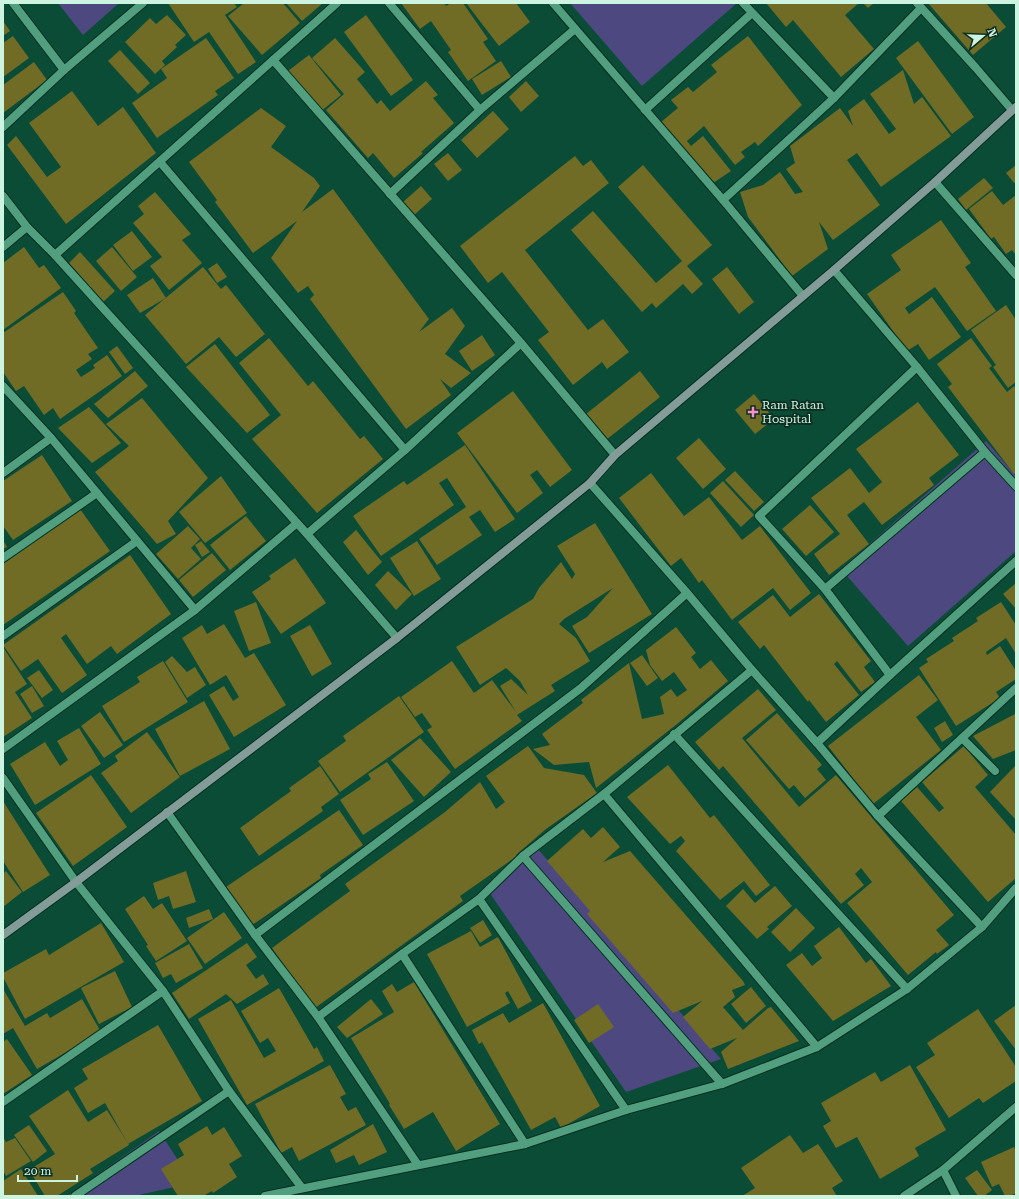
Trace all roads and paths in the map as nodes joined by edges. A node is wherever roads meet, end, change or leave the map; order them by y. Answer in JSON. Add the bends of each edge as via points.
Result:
{"nodes":[{"id":1,"x":13,"y":3,"type":"edge"},
{"id":2,"x":142,"y":3,"type":"edge"},
{"id":3,"x":338,"y":3,"type":"edge"},
{"id":4,"x":389,"y":3,"type":"edge"},
{"id":5,"x":553,"y":3,"type":"edge"},
{"id":6,"x":743,"y":3,"type":"edge"},
{"id":7,"x":919,"y":5,"type":"edge"},
{"id":8,"x":752,"y":13,"type":"junction"},
{"id":9,"x":575,"y":29,"type":"junction"},
{"id":10,"x":273,"y":60,"type":"junction"},
{"id":11,"x":64,"y":70,"type":"junction"},
{"id":12,"x":834,"y":98,"type":"junction"},
{"id":13,"x":1014,"y":109,"type":"edge"},
{"id":14,"x":480,"y":110,"type":"junction"},
{"id":15,"x":645,"y":110,"type":"junction"},
{"id":16,"x":3,"y":127,"type":"edge"},
{"id":17,"x":160,"y":162,"type":"junction"},
{"id":18,"x":935,"y":182,"type":"junction"},
{"id":19,"x":390,"y":194,"type":"junction"},
{"id":20,"x":3,"y":196,"type":"edge"},
{"id":21,"x":723,"y":200,"type":"junction"},
{"id":22,"x":27,"y":227,"type":"junction"},
{"id":23,"x":3,"y":247,"type":"edge"},
{"id":24,"x":55,"y":255,"type":"junction"},
{"id":25,"x":834,"y":270,"type":"junction"},
{"id":26,"x":1016,"y":275,"type":"edge"},
{"id":27,"x":803,"y":296,"type":"junction"},
{"id":28,"x":521,"y":344,"type":"junction"},
{"id":29,"x":917,"y":367,"type":"junction"},
{"id":30,"x":3,"y":386,"type":"edge"},
{"id":31,"x":51,"y":438,"type":"junction"},
{"id":32,"x":405,"y":450,"type":"junction"},
{"id":33,"x":984,"y":452,"type":"junction"},
{"id":34,"x":615,"y":455,"type":"junction"},
{"id":35,"x":3,"y":473,"type":"edge"},
{"id":36,"x":590,"y":483,"type":"junction"},
{"id":37,"x":1016,"y":486,"type":"edge"},
{"id":38,"x":96,"y":493,"type":"junction"},
{"id":39,"x":297,"y":523,"type":"junction"},
{"id":40,"x":307,"y":534,"type":"junction"},
{"id":41,"x":137,"y":540,"type":"junction"},
{"id":42,"x":3,"y":558,"type":"edge"},
{"id":43,"x":1016,"y":561,"type":"edge"},
{"id":44,"x":825,"y":589,"type":"junction"},
{"id":45,"x":687,"y":593,"type":"junction"},
{"id":46,"x":195,"y":610,"type":"junction"},
{"id":47,"x":3,"y":636,"type":"edge"},
{"id":48,"x":397,"y":638,"type":"junction"},
{"id":49,"x":752,"y":670,"type":"junction"},
{"id":50,"x":890,"y":675,"type":"junction"},
{"id":51,"x":1016,"y":688,"type":"edge"},
{"id":52,"x":674,"y":734,"type":"junction"},
{"id":53,"x":962,"y":738,"type":"junction"},
{"id":54,"x":818,"y":743,"type":"junction"},
{"id":55,"x":3,"y":749,"type":"edge"},
{"id":56,"x":995,"y":771,"type":"dead end"},
{"id":57,"x":3,"y":778,"type":"edge"},
{"id":58,"x":604,"y":794,"type":"junction"},
{"id":59,"x":167,"y":812,"type":"junction"},
{"id":60,"x":878,"y":816,"type":"junction"},
{"id":61,"x":523,"y":856,"type":"junction"},
{"id":62,"x":76,"y":882,"type":"junction"},
{"id":63,"x":1016,"y":888,"type":"edge"},
{"id":64,"x":479,"y":899,"type":"junction"},
{"id":65,"x":982,"y":927,"type":"junction"},
{"id":66,"x":3,"y":935,"type":"edge"},
{"id":67,"x":255,"y":935,"type":"junction"},
{"id":68,"x":402,"y":954,"type":"junction"},
{"id":69,"x":907,"y":989,"type":"junction"},
{"id":70,"x":163,"y":991,"type":"junction"},
{"id":71,"x":318,"y":1017,"type":"junction"},
{"id":72,"x":817,"y":1047,"type":"junction"},
{"id":73,"x":722,"y":1084,"type":"junction"},
{"id":74,"x":229,"y":1091,"type":"junction"},
{"id":75,"x":3,"y":1102,"type":"edge"},
{"id":76,"x":1016,"y":1107,"type":"edge"},
{"id":77,"x":626,"y":1110,"type":"junction"},
{"id":78,"x":526,"y":1144,"type":"junction"},
{"id":79,"x":418,"y":1165,"type":"junction"},
{"id":80,"x":943,"y":1170,"type":"junction"},
{"id":81,"x":302,"y":1188,"type":"junction"},
{"id":82,"x":75,"y":1196,"type":"edge"},
{"id":83,"x":265,"y":1196,"type":"edge"},
{"id":84,"x":904,"y":1196,"type":"edge"},
{"id":85,"x":956,"y":1196,"type":"edge"}],
"edges":[{"from":1,"to":11,"type":"street"},
{"from":2,"to":11,"type":"street"},
{"from":3,"to":10,"type":"street"},
{"from":4,"to":14,"type":"street"},
{"from":5,"to":9,"type":"street"},
{"from":6,"to":8,"type":"street"},
{"from":7,"to":12,"type":"street"},
{"from":7,"to":13,"type":"street"},
{"from":8,"to":12,"type":"street"},
{"from":8,"to":15,"type":"street"},
{"from":9,"to":14,"type":"street"},
{"from":9,"to":15,"type":"street"},
{"from":10,"to":17,"type":"street"},
{"from":10,"to":19,"type":"street"},
{"from":11,"to":16,"type":"street"},
{"from":12,"to":21,"type":"street"},
{"from":13,"to":18,"type":"street"},
{"from":14,"to":19,"type":"street"},
{"from":15,"to":21,"type":"street"},
{"from":17,"to":24,"type":"street"},
{"from":17,"to":32,"type":"street"},
{"from":18,"to":25,"type":"street"},
{"from":18,"to":26,"type":"street"},
{"from":19,"to":28,"type":"street"},
{"from":20,"to":22,"type":"street"},
{"from":21,"to":27,"type":"street"},
{"from":22,"to":23,"type":"street"},
{"from":22,"to":24,"type":"street"},
{"from":24,"to":39,"type":"street"},
{"from":25,"to":27,"type":"street"},
{"from":25,"to":29,"type":"street"},
{"from":27,"to":34,"type":"street"},
{"from":28,"to":32,"type":"street"},
{"from":28,"to":34,"type":"street"},
{"from":29,"to":33,"type":"street"},
{"from":29,"to":44,"type":"street","via":[[759,516]]},
{"from":30,"to":31,"type":"street"},
{"from":31,"to":35,"type":"street"},
{"from":31,"to":38,"type":"street"},
{"from":32,"to":40,"type":"street"},
{"from":33,"to":37,"type":"street"},
{"from":33,"to":44,"type":"street"},
{"from":34,"to":36,"type":"street"},
{"from":36,"to":45,"type":"street"},
{"from":36,"to":48,"type":"street"},
{"from":38,"to":41,"type":"street"},
{"from":38,"to":42,"type":"street"},
{"from":39,"to":40,"type":"street"},
{"from":39,"to":46,"type":"street"},
{"from":40,"to":48,"type":"street"},
{"from":41,"to":46,"type":"street"},
{"from":41,"to":47,"type":"street"},
{"from":43,"to":50,"type":"street"},
{"from":44,"to":50,"type":"street"},
{"from":45,"to":49,"type":"street"},
{"from":45,"to":67,"type":"street","via":[[581,688]]},
{"from":46,"to":55,"type":"street"},
{"from":48,"to":59,"type":"street"},
{"from":49,"to":52,"type":"street"},
{"from":49,"to":54,"type":"street"},
{"from":50,"to":54,"type":"street"},
{"from":51,"to":53,"type":"street"},
{"from":52,"to":58,"type":"street"},
{"from":52,"to":69,"type":"street"},
{"from":53,"to":56,"type":"street"},
{"from":53,"to":60,"type":"street"},
{"from":54,"to":60,"type":"street"},
{"from":57,"to":62,"type":"street"},
{"from":58,"to":61,"type":"street"},
{"from":58,"to":72,"type":"street"},
{"from":59,"to":62,"type":"street"},
{"from":59,"to":67,"type":"street"},
{"from":60,"to":65,"type":"street"},
{"from":61,"to":64,"type":"street"},
{"from":61,"to":73,"type":"street"},
{"from":62,"to":66,"type":"street"},
{"from":62,"to":70,"type":"street"},
{"from":63,"to":65,"type":"street"},
{"from":64,"to":68,"type":"street"},
{"from":64,"to":77,"type":"street"},
{"from":65,"to":69,"type":"street"},
{"from":67,"to":71,"type":"street"},
{"from":68,"to":71,"type":"street"},
{"from":68,"to":78,"type":"street"},
{"from":69,"to":72,"type":"street"},
{"from":70,"to":74,"type":"street"},
{"from":70,"to":75,"type":"street"},
{"from":71,"to":79,"type":"street"},
{"from":72,"to":73,"type":"street"},
{"from":73,"to":77,"type":"street"},
{"from":74,"to":81,"type":"street"},
{"from":74,"to":82,"type":"street"},
{"from":76,"to":80,"type":"street"},
{"from":77,"to":78,"type":"street"},
{"from":78,"to":79,"type":"street"},
{"from":79,"to":81,"type":"street"},
{"from":80,"to":84,"type":"street"},
{"from":80,"to":85,"type":"street"},
{"from":81,"to":83,"type":"street"}]}
